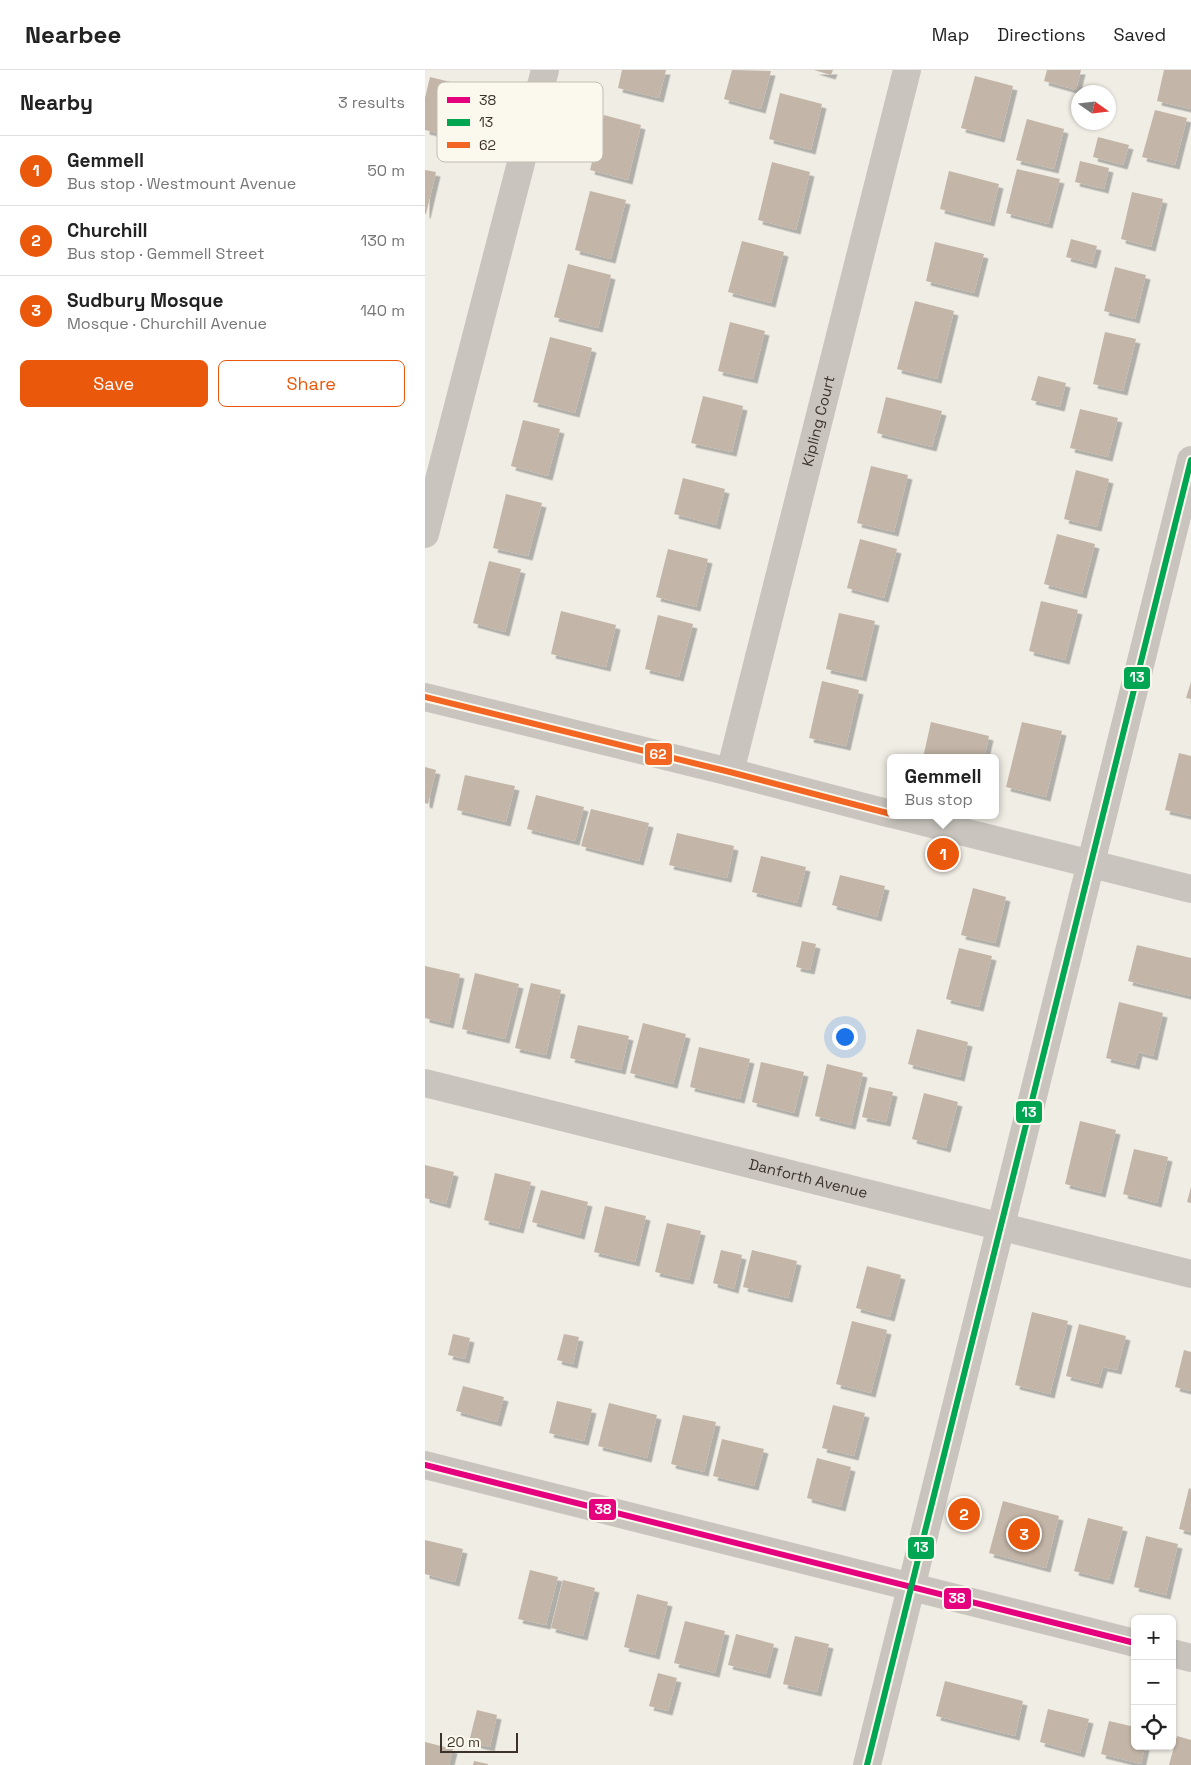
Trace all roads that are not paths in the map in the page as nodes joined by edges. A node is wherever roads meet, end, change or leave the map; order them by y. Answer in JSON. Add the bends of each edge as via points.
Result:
{"nodes":[{"id":1,"x":907,"y":70,"type":"edge"},
{"id":2,"x":521,"y":162,"type":"edge"},
{"id":3,"x":1191,"y":460,"type":"edge"},
{"id":4,"x":425,"y":534,"type":"edge"},
{"id":5,"x":425,"y":697,"type":"edge"},
{"id":6,"x":731,"y":772,"type":"junction"},
{"id":7,"x":887,"y":813,"type":"edge"},
{"id":8,"x":912,"y":819,"type":"edge"},
{"id":9,"x":1091,"y":865,"type":"junction"},
{"id":10,"x":1191,"y":889,"type":"edge"},
{"id":11,"x":425,"y":1082,"type":"edge"},
{"id":12,"x":1002,"y":1227,"type":"junction"},
{"id":13,"x":1191,"y":1274,"type":"edge"},
{"id":14,"x":425,"y":1465,"type":"edge"},
{"id":15,"x":912,"y":1587,"type":"junction"},
{"id":16,"x":1131,"y":1642,"type":"edge"},
{"id":17,"x":1176,"y":1654,"type":"edge"},
{"id":18,"x":1191,"y":1658,"type":"edge"},
{"id":19,"x":867,"y":1765,"type":"edge"}],
"edges":[{"from":1,"to":6,"type":"street","name":"Kipling Court"},
{"from":2,"to":4,"type":"street"},
{"from":3,"to":9,"type":"street"},
{"from":5,"to":6,"type":"street"},
{"from":6,"to":7,"type":"street"},
{"from":8,"to":9,"type":"street"},
{"from":9,"to":10,"type":"street"},
{"from":9,"to":12,"type":"street"},
{"from":11,"to":12,"type":"street","name":"Danforth Avenue"},
{"from":12,"to":13,"type":"street","name":"Danforth Avenue"},
{"from":12,"to":15,"type":"street"},
{"from":14,"to":15,"type":"street"},
{"from":15,"to":16,"type":"street"},
{"from":15,"to":19,"type":"street"},
{"from":17,"to":18,"type":"street"}]}
